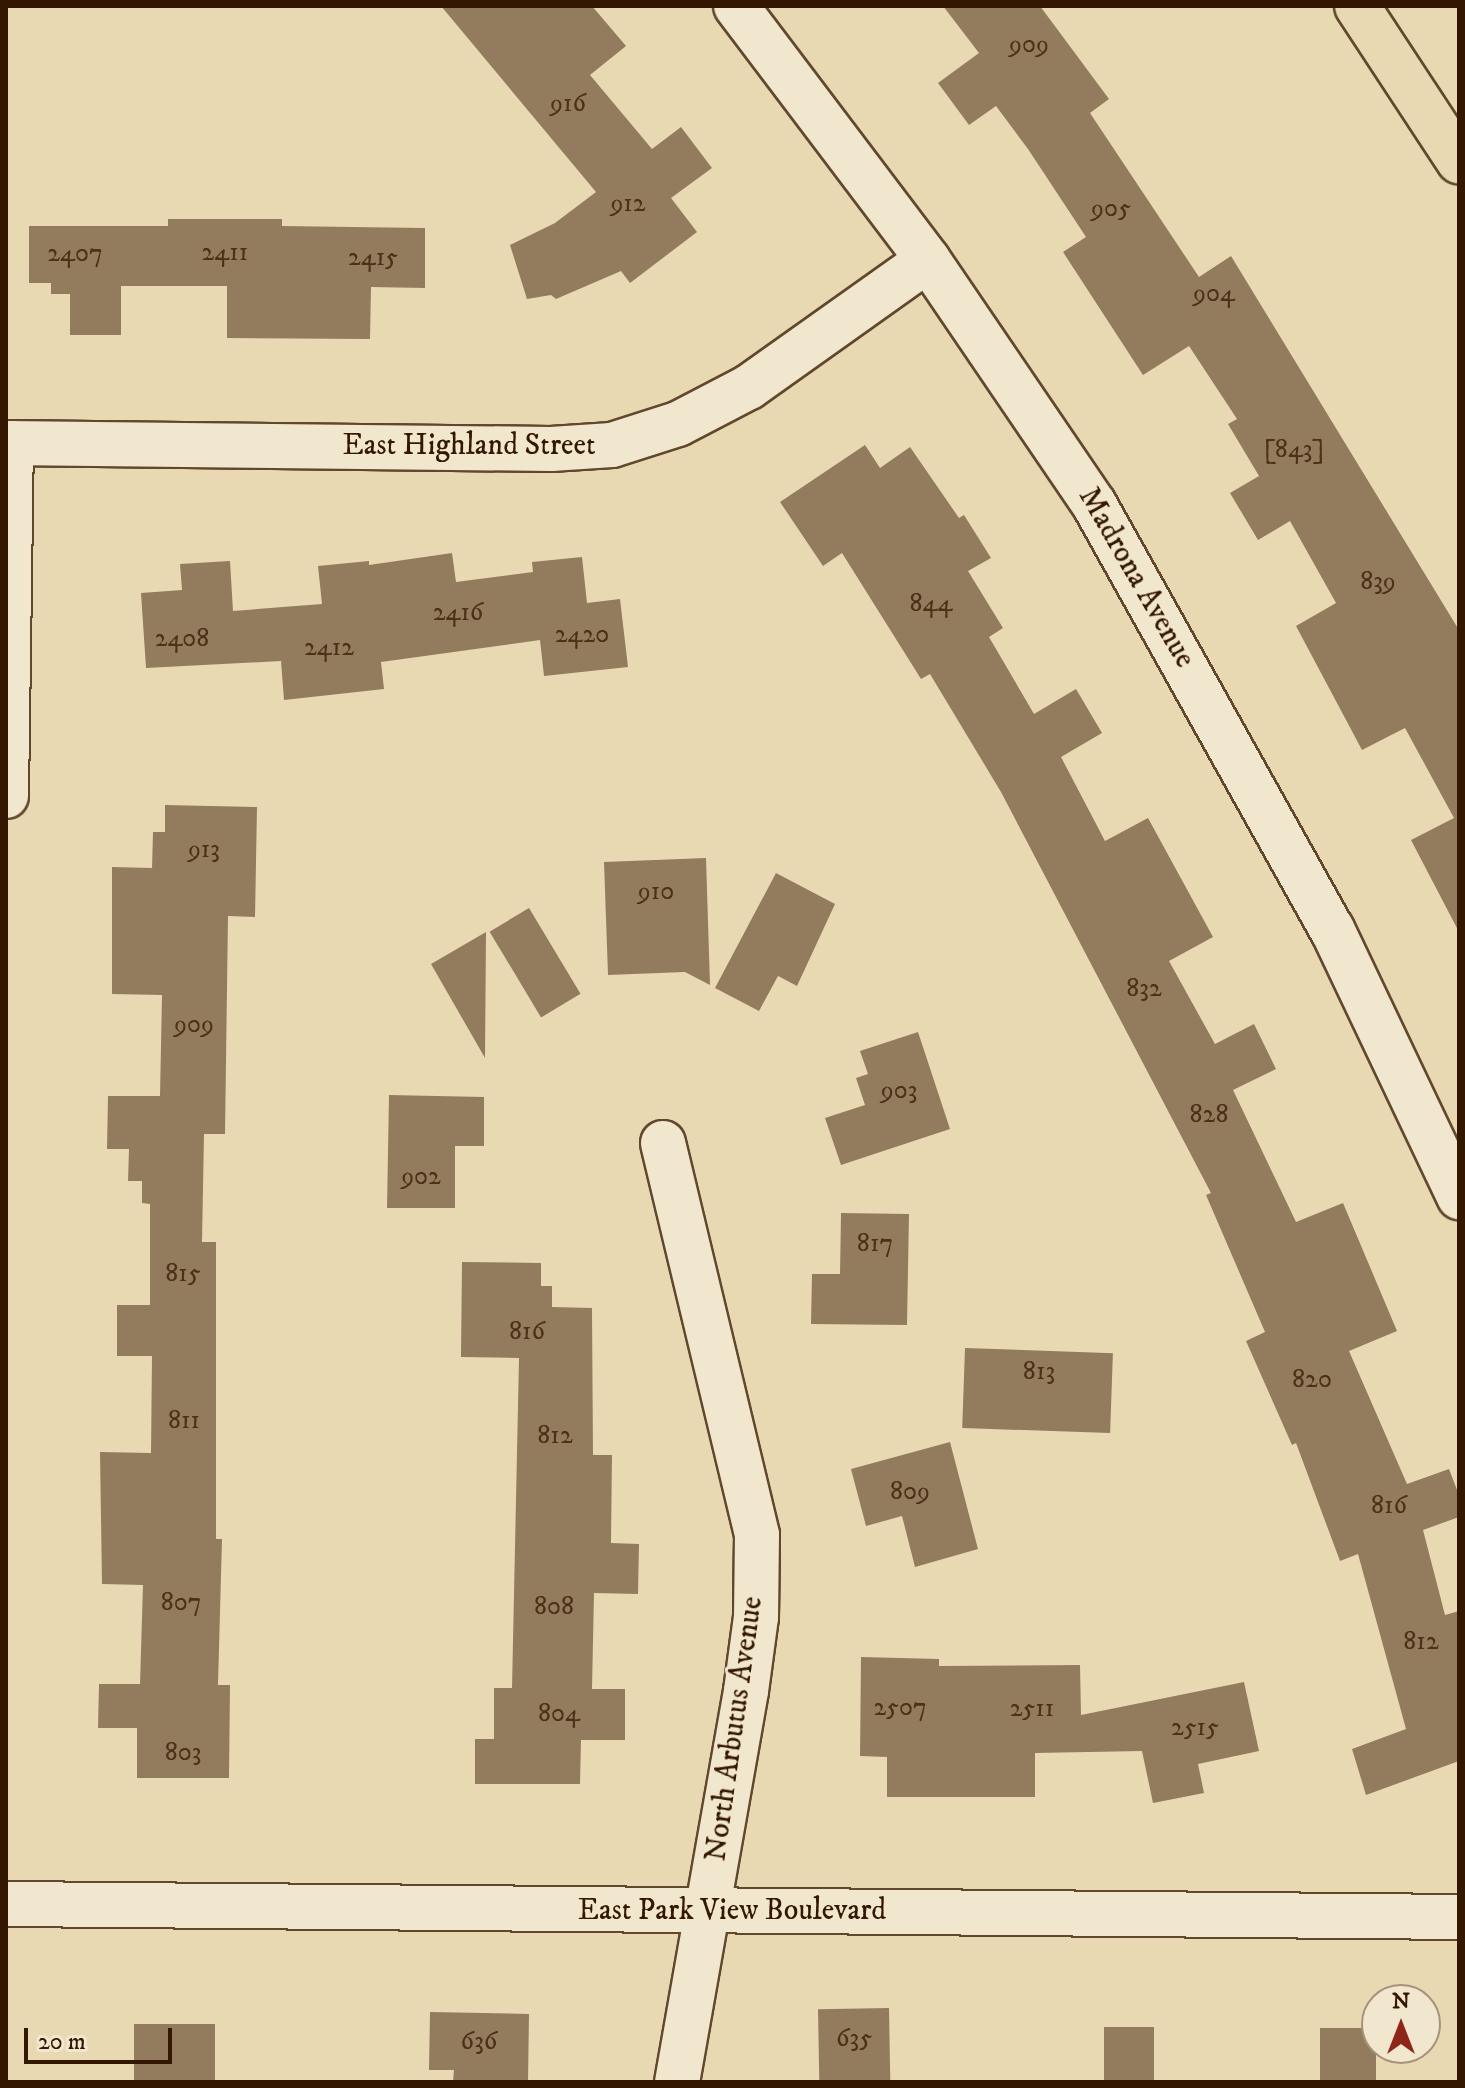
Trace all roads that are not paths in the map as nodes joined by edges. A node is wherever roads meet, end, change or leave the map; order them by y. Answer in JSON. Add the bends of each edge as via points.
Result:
{"nodes":[{"id":1,"x":736,"y":6,"type":"edge"},
{"id":2,"x":1357,"y":6,"type":"edge"},
{"id":3,"x":1459,"y":161,"type":"edge"},
{"id":4,"x":928,"y":260,"type":"junction"},
{"id":5,"x":9,"y":443,"type":"edge"},
{"id":6,"x":6,"y":796,"type":"edge"},
{"id":7,"x":663,"y":1143,"type":"dead end"},
{"id":8,"x":1459,"y":1197,"type":"edge"},
{"id":9,"x":6,"y":1904,"type":"edge"},
{"id":10,"x":708,"y":1910,"type":"junction"},
{"id":11,"x":1459,"y":1917,"type":"edge"},
{"id":12,"x":677,"y":2082,"type":"edge"}],
"edges":[{"from":1,"to":4,"type":"street","name":"Madrona Avenue"},
{"from":2,"to":3,"type":"highway"},
{"from":4,"to":5,"type":"street","name":"East Highland Street","via":[[749,387],[678,424],[612,445],[551,449]]},
{"from":4,"to":8,"type":"street","name":"Madrona Avenue","via":[[1094,504],[1227,734],[1332,929]]},
{"from":5,"to":6,"type":"street"},
{"from":7,"to":10,"type":"street","name":"North Arbutus Avenue","via":[[757,1535],[756,1617]]},
{"from":9,"to":10,"type":"street","name":"East Park View Boulevard"},
{"from":10,"to":11,"type":"street","name":"East Park View Boulevard"},
{"from":10,"to":12,"type":"street","name":"North Arbutus Avenue"}]}
